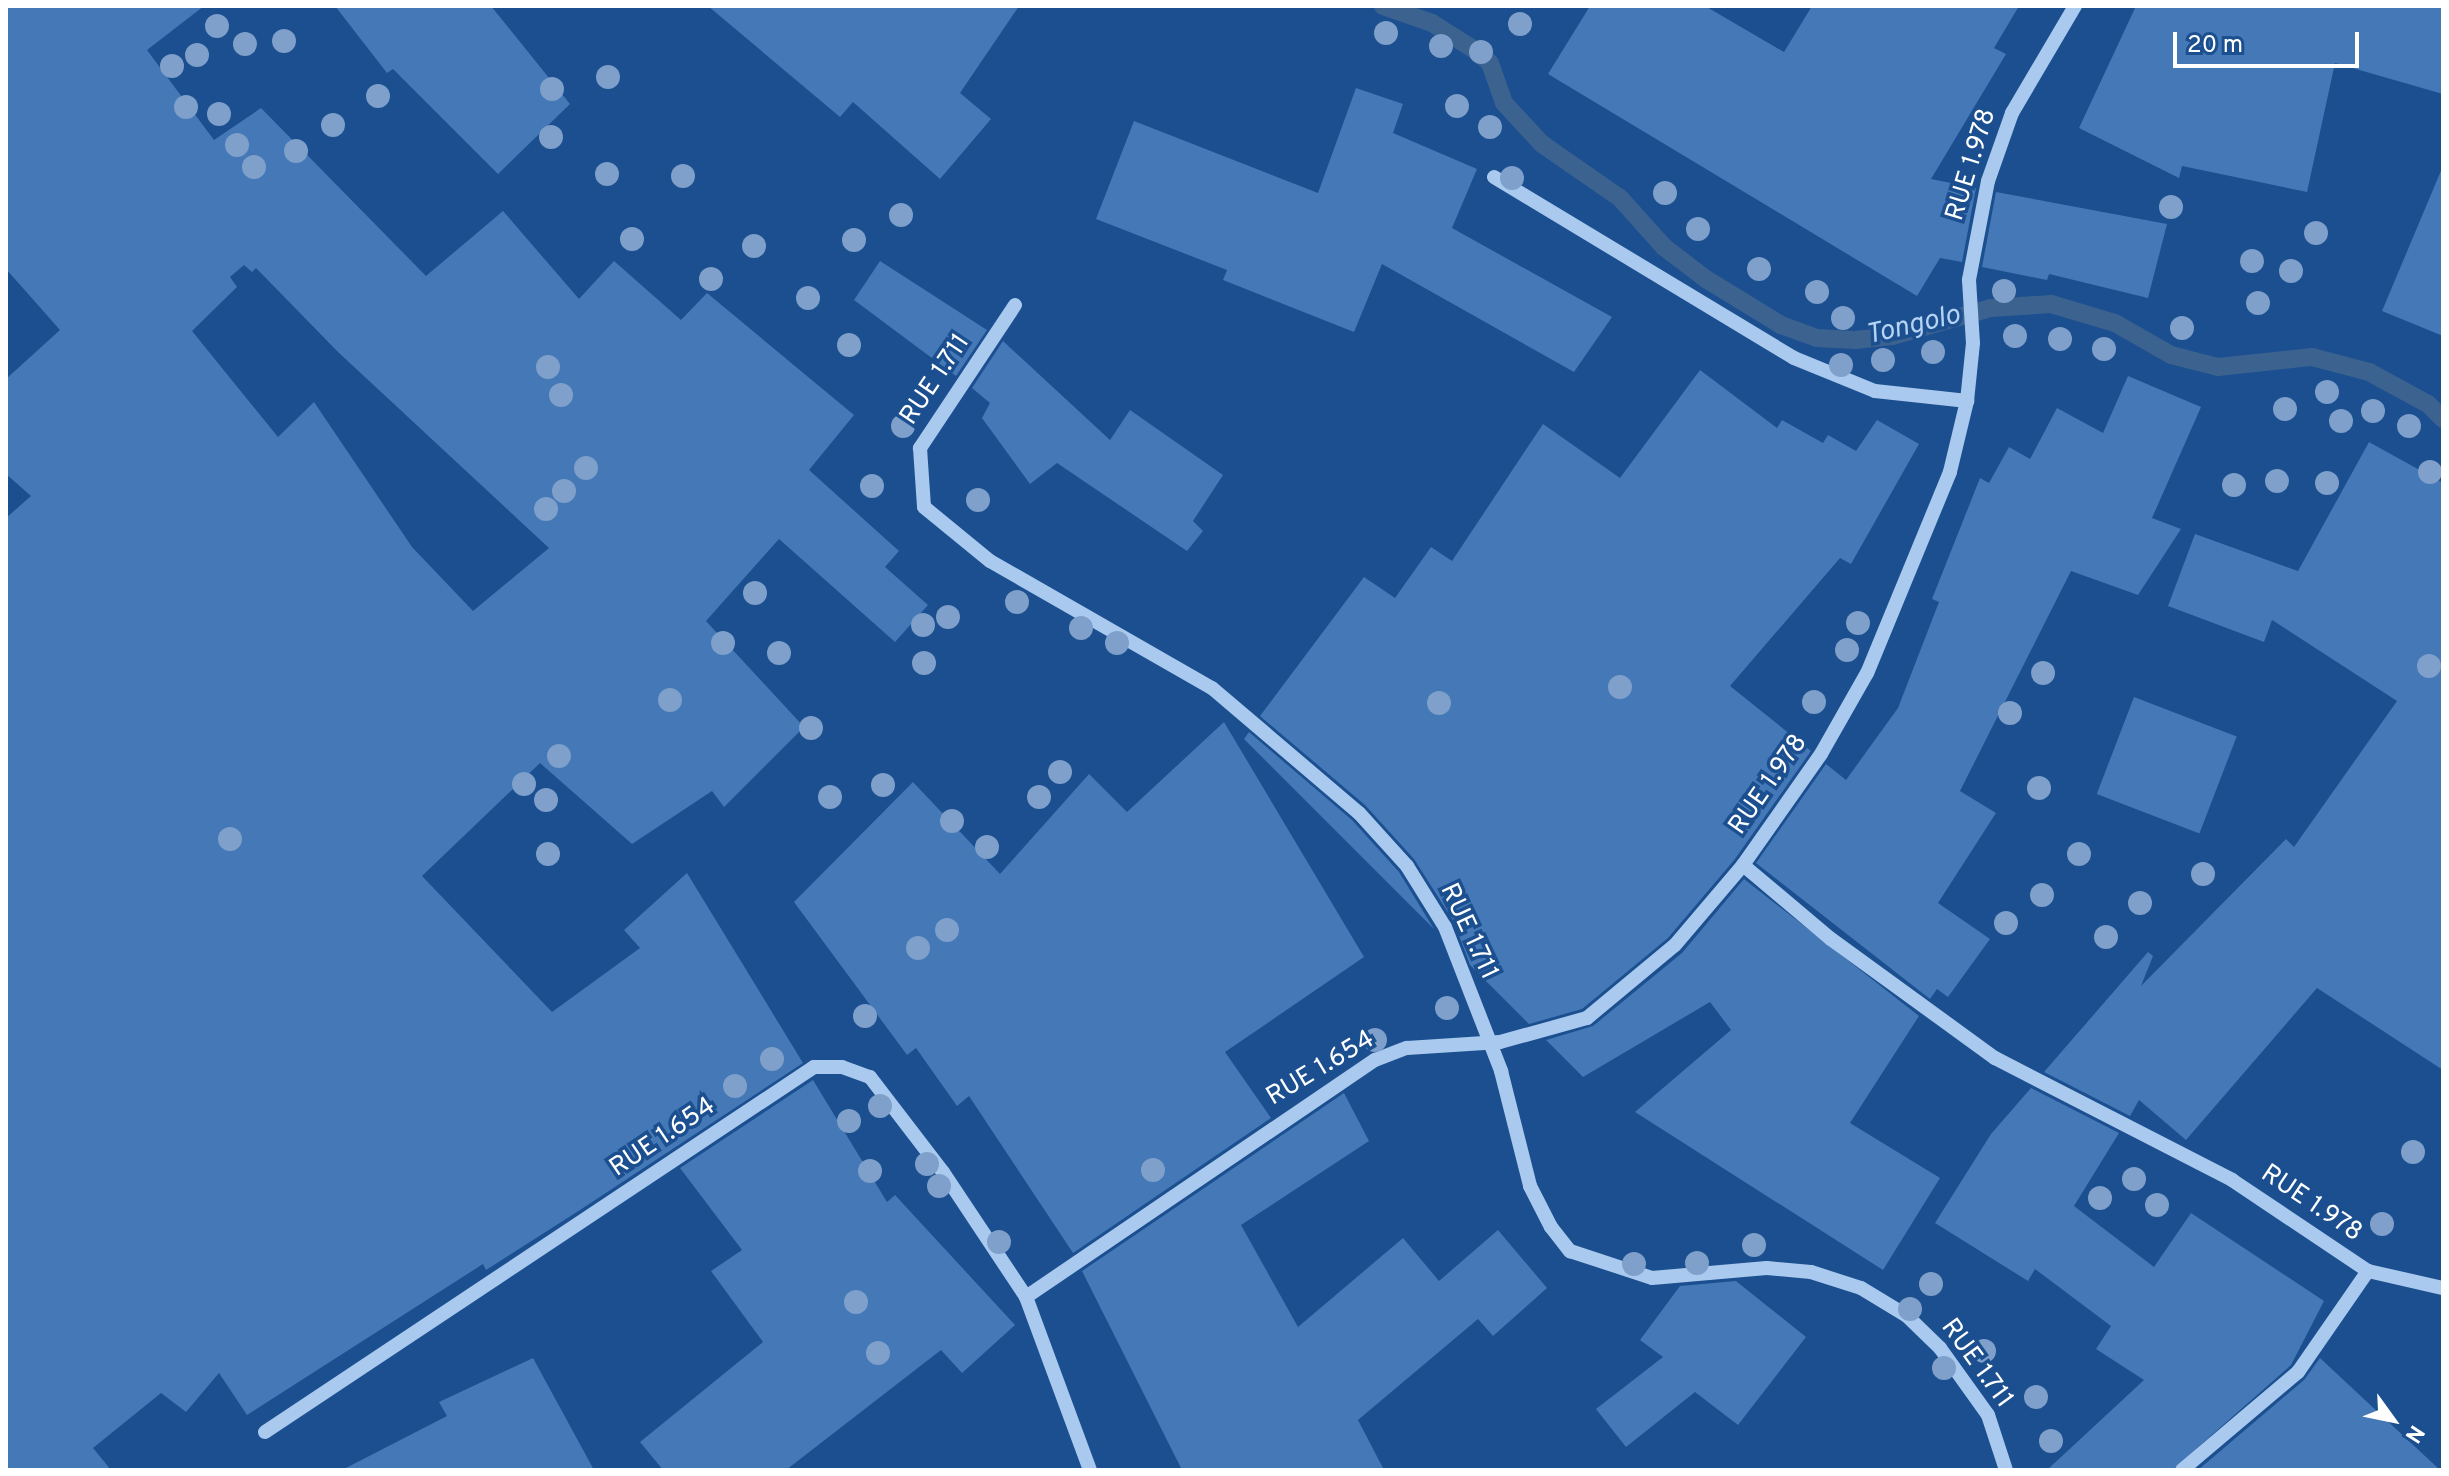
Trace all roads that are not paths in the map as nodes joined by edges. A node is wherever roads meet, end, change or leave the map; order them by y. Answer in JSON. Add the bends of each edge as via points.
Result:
{"nodes":[{"id":1,"x":2075,"y":6,"type":"edge"},
{"id":2,"x":1494,"y":177,"type":"dead end"},
{"id":3,"x":1015,"y":305,"type":"dead end"},
{"id":4,"x":1967,"y":401,"type":"junction"},
{"id":5,"x":1743,"y":865,"type":"junction"},
{"id":6,"x":1495,"y":1042,"type":"junction"},
{"id":7,"x":2368,"y":1271,"type":"junction"},
{"id":8,"x":2443,"y":1288,"type":"edge"},
{"id":9,"x":1026,"y":1297,"type":"junction"},
{"id":10,"x":265,"y":1432,"type":"dead end"},
{"id":11,"x":1090,"y":1470,"type":"edge"},
{"id":12,"x":2006,"y":1470,"type":"edge"},
{"id":13,"x":2182,"y":1470,"type":"edge"}],
"edges":[{"from":1,"to":4,"type":"street","name":"RUE 1.978","via":[[2012,113],[1988,181],[1969,280],[1973,343]]},
{"from":2,"to":4,"type":"street","via":[[1794,358],[1875,391]]},
{"from":3,"to":6,"type":"street","name":"RUE 1.711","via":[[920,448],[924,507],[990,561],[1212,688],[1359,813],[1407,866],[1445,927]]},
{"from":4,"to":5,"type":"street","name":"RUE 1.978","via":[[1950,472],[1867,673],[1821,754]]},
{"from":5,"to":6,"type":"street","name":"RUE 1.654","via":[[1675,945],[1621,994],[1587,1018]]},
{"from":5,"to":7,"type":"street","name":"RUE 1.978","via":[[1831,939],[1995,1058],[2232,1180]]},
{"from":6,"to":9,"type":"street","name":"RUE 1.654","via":[[1407,1048],[1355,1070]]},
{"from":6,"to":12,"type":"street","name":"RUE 1.711","via":[[1530,1186],[1570,1251],[1652,1278],[1767,1268],[1811,1272],[1861,1288],[1907,1316],[1940,1348],[1988,1415]]},
{"from":7,"to":8,"type":"street","name":"RUE 1.978"},
{"from":7,"to":13,"type":"street","via":[[2298,1372]]},
{"from":9,"to":10,"type":"street","name":"RUE 1.654","via":[[943,1172],[870,1077],[842,1067],[814,1067]]},
{"from":9,"to":11,"type":"street","name":"RUE 1.654"}]}
